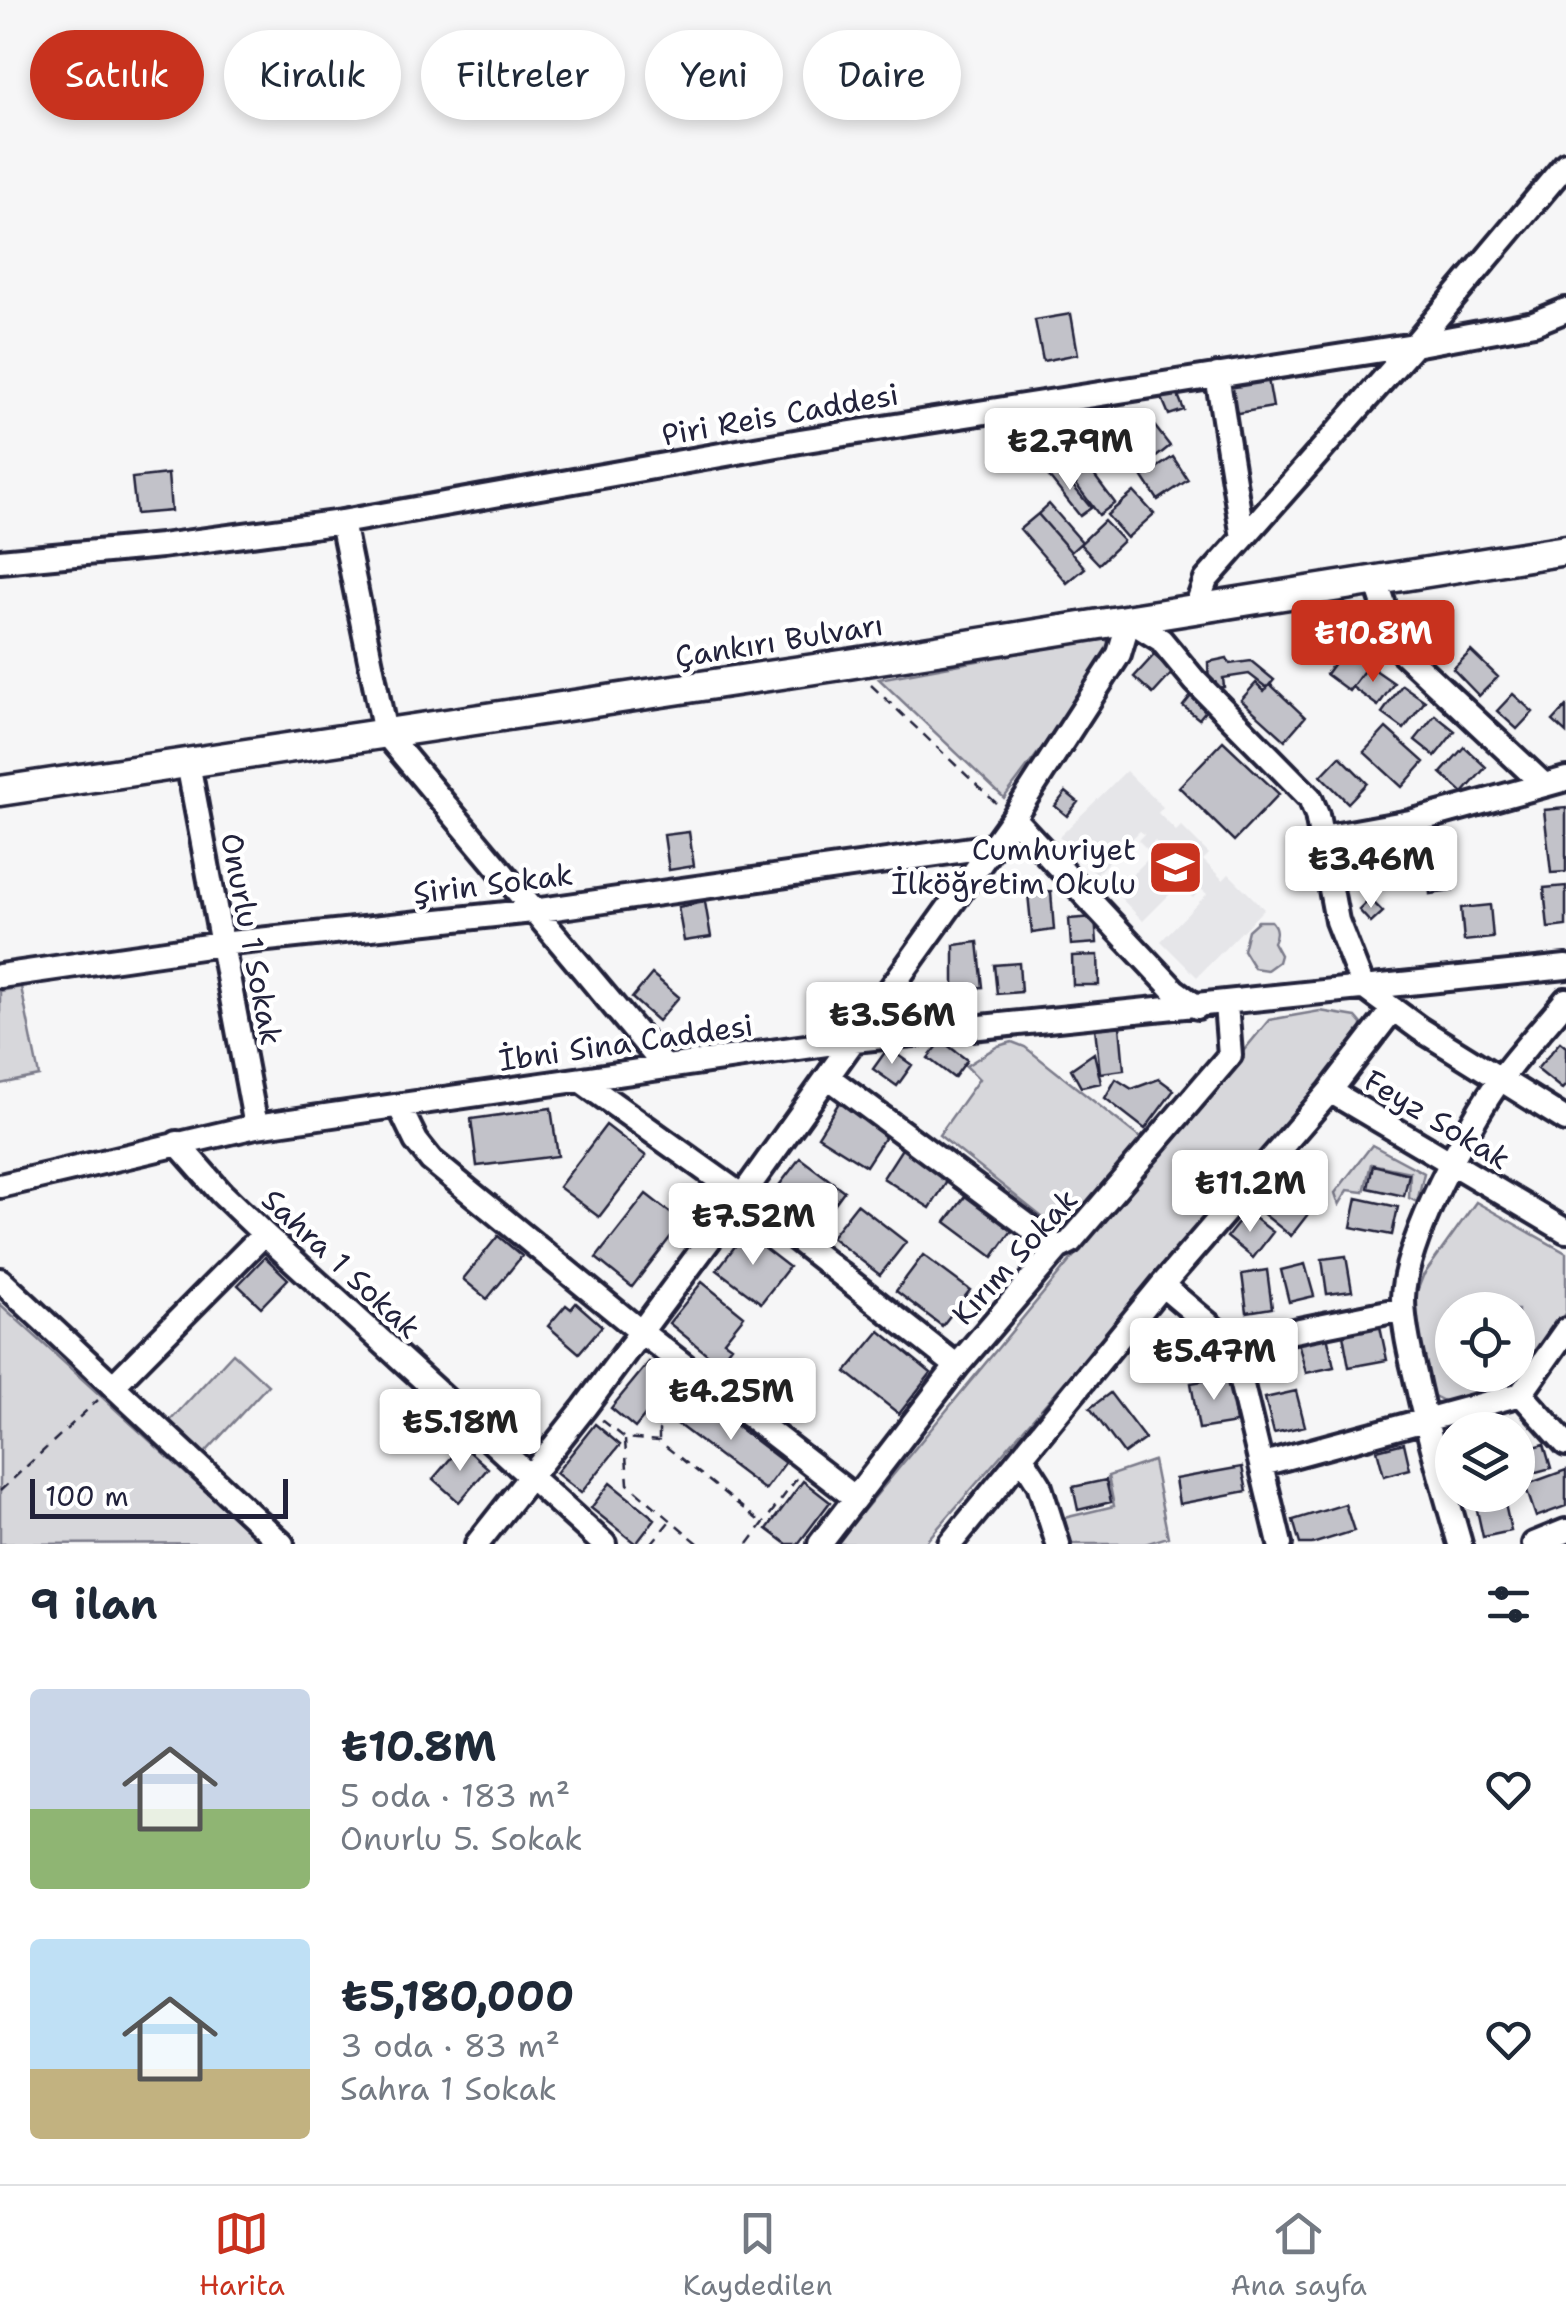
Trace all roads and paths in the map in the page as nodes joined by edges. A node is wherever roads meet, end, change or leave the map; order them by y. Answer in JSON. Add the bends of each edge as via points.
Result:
{"nodes":[{"id":1,"x":1566,"y":164,"type":"edge"},
{"id":2,"x":1566,"y":310,"type":"edge"},
{"id":3,"x":1414,"y":345,"type":"junction"},
{"id":4,"x":1217,"y":376,"type":"junction"},
{"id":5,"x":342,"y":522,"type":"junction"},
{"id":6,"x":1243,"y":538,"type":"junction"},
{"id":7,"x":1566,"y":550,"type":"edge"},
{"id":8,"x":0,"y":561,"type":"edge"},
{"id":9,"x":1376,"y":581,"type":"junction"},
{"id":10,"x":1195,"y":610,"type":"junction"},
{"id":11,"x":1128,"y":620,"type":"junction"},
{"id":12,"x":848,"y":664,"type":"junction"},
{"id":13,"x":385,"y":734,"type":"junction"},
{"id":14,"x":188,"y":763,"type":"junction"},
{"id":15,"x":1566,"y":779,"type":"edge"},
{"id":16,"x":1542,"y":783,"type":"junction"},
{"id":17,"x":0,"y":791,"type":"edge"},
{"id":18,"x":1013,"y":818,"type":"junction"},
{"id":19,"x":1322,"y":838,"type":"junction"},
{"id":20,"x":993,"y":846,"type":"junction"},
{"id":21,"x":533,"y":911,"type":"junction"},
{"id":22,"x":221,"y":944,"type":"junction"},
{"id":23,"x":1566,"y":968,"type":"edge"},
{"id":24,"x":0,"y":976,"type":"edge"},
{"id":25,"x":1364,"y":987,"type":"junction"},
{"id":26,"x":1566,"y":1000,"type":"edge"},
{"id":27,"x":1226,"y":1004,"type":"junction"},
{"id":28,"x":1198,"y":1007,"type":"junction"},
{"id":29,"x":1394,"y":1009,"type":"junction"},
{"id":30,"x":854,"y":1040,"type":"junction"},
{"id":31,"x":666,"y":1068,"type":"junction"},
{"id":32,"x":828,"y":1077,"type":"junction"},
{"id":33,"x":580,"y":1080,"type":"junction"},
{"id":34,"x":1500,"y":1080,"type":"junction"},
{"id":35,"x":1330,"y":1091,"type":"junction"},
{"id":36,"x":399,"y":1106,"type":"junction"},
{"id":37,"x":1566,"y":1120,"type":"edge"},
{"id":38,"x":256,"y":1126,"type":"junction"},
{"id":39,"x":177,"y":1142,"type":"junction"},
{"id":40,"x":1452,"y":1164,"type":"junction"},
{"id":41,"x":0,"y":1186,"type":"edge"},
{"id":42,"x":742,"y":1196,"type":"junction"},
{"id":43,"x":1566,"y":1231,"type":"edge"},
{"id":44,"x":264,"y":1234,"type":"junction"},
{"id":45,"x":1058,"y":1248,"type":"junction"},
{"id":46,"x":0,"y":1280,"type":"edge"},
{"id":47,"x":1162,"y":1285,"type":"junction"},
{"id":48,"x":1403,"y":1309,"type":"junction"},
{"id":49,"x":1566,"y":1330,"type":"edge"},
{"id":50,"x":641,"y":1332,"type":"junction"},
{"id":51,"x":1230,"y":1344,"type":"junction"},
{"id":52,"x":957,"y":1366,"type":"junction"},
{"id":53,"x":698,"y":1377,"type":"junction"},
{"id":54,"x":113,"y":1386,"type":"junction"},
{"id":55,"x":1521,"y":1394,"type":"junction"},
{"id":56,"x":585,"y":1408,"type":"junction"},
{"id":57,"x":1424,"y":1421,"type":"junction"},
{"id":58,"x":625,"y":1438,"type":"junction"},
{"id":59,"x":659,"y":1441,"type":"junction"},
{"id":60,"x":1566,"y":1444,"type":"edge"},
{"id":61,"x":1023,"y":1459,"type":"junction"},
{"id":62,"x":809,"y":1462,"type":"junction"},
{"id":63,"x":1264,"y":1464,"type":"junction"},
{"id":64,"x":530,"y":1478,"type":"junction"},
{"id":65,"x":0,"y":1491,"type":"edge"},
{"id":66,"x":854,"y":1497,"type":"junction"},
{"id":67,"x":670,"y":1520,"type":"junction"},
{"id":68,"x":763,"y":1524,"type":"junction"},
{"id":69,"x":1566,"y":1531,"type":"edge"},
{"id":70,"x":282,"y":1544,"type":"edge"},
{"id":71,"x":477,"y":1544,"type":"edge"},
{"id":72,"x":604,"y":1544,"type":"edge"},
{"id":73,"x":651,"y":1544,"type":"edge"},
{"id":74,"x":699,"y":1544,"type":"edge"},
{"id":75,"x":748,"y":1544,"type":"edge"},
{"id":76,"x":820,"y":1544,"type":"edge"},
{"id":77,"x":950,"y":1544,"type":"edge"},
{"id":78,"x":1058,"y":1544,"type":"edge"},
{"id":79,"x":1280,"y":1544,"type":"edge"},
{"id":80,"x":1460,"y":1544,"type":"edge"},
{"id":81,"x":1534,"y":1544,"type":"edge"}],
"edges":[{"from":1,"to":3,"type":"street"},
{"from":2,"to":3,"type":"street","name":"Piri Reis Caddesi","via":[[1534,323]]},
{"from":3,"to":4,"type":"street","name":"Piri Reis Caddesi"},
{"from":3,"to":6,"type":"street"},
{"from":4,"to":5,"type":"street","name":"Piri Reis Caddesi","via":[[800,440]]},
{"from":4,"to":6,"type":"street"},
{"from":5,"to":8,"type":"street","name":"Piri Reis Caddesi"},
{"from":5,"to":13,"type":"street"},
{"from":6,"to":10,"type":"street","via":[[1206,580]]},
{"from":7,"to":9,"type":"main road","name":"Çankırı Bulvarı"},
{"from":9,"to":10,"type":"main road","name":"Çankırı Bulvarı"},
{"from":9,"to":16,"type":"street","via":[[1398,648]]},
{"from":10,"to":11,"type":"main road","name":"Çankırı Bulvarı"},
{"from":11,"to":12,"type":"main road","name":"Çankırı Bulvarı"},
{"from":11,"to":18,"type":"street","via":[[1118,654]]},
{"from":11,"to":19,"type":"street","via":[[1161,640],[1302,789]]},
{"from":12,"to":13,"type":"main road","name":"Çankırı Bulvarı"},
{"from":12,"to":18,"type":"path"},
{"from":13,"to":14,"type":"main road","name":"Çankırı Bulvarı"},
{"from":13,"to":21,"type":"street"},
{"from":14,"to":17,"type":"main road","name":"Çankırı Bulvarı"},
{"from":14,"to":22,"type":"street","name":"Onurlu 1 Sokak"},
{"from":15,"to":16,"type":"street"},
{"from":16,"to":19,"type":"street","via":[[1410,822]]},
{"from":18,"to":20,"type":"street"},
{"from":18,"to":28,"type":"street","via":[[1174,990]]},
{"from":19,"to":25,"type":"street","via":[[1337,921]]},
{"from":20,"to":21,"type":"street","name":"Şirin Sokak"},
{"from":20,"to":30,"type":"street"},
{"from":21,"to":22,"type":"street","name":"Şirin Sokak"},
{"from":21,"to":31,"type":"street"},
{"from":22,"to":24,"type":"street","name":"Şirin Sokak"},
{"from":22,"to":38,"type":"street","name":"Onurlu 1 Sokak"},
{"from":23,"to":25,"type":"street","name":"İbni Sina Caddesi"},
{"from":25,"to":27,"type":"street","name":"İbni Sina Caddesi"},
{"from":25,"to":29,"type":"street"},
{"from":26,"to":34,"type":"street"},
{"from":27,"to":28,"type":"street","name":"İbni Sina Caddesi"},
{"from":27,"to":45,"type":"street","name":"Kırım Sokak","via":[[1230,1056]]},
{"from":28,"to":30,"type":"street","name":"İbni Sina Caddesi"},
{"from":29,"to":34,"type":"street"},
{"from":29,"to":35,"type":"street"},
{"from":30,"to":31,"type":"street","name":"İbni Sina Caddesi"},
{"from":30,"to":32,"type":"street"},
{"from":31,"to":33,"type":"street","name":"İbni Sina Caddesi"},
{"from":32,"to":42,"type":"street"},
{"from":32,"to":45,"type":"street"},
{"from":33,"to":36,"type":"street","name":"İbni Sina Caddesi"},
{"from":33,"to":42,"type":"street"},
{"from":34,"to":37,"type":"street"},
{"from":34,"to":40,"type":"street"},
{"from":35,"to":40,"type":"street","name":"Feyz Sokak"},
{"from":35,"to":47,"type":"street"},
{"from":36,"to":38,"type":"street","name":"İbni Sina Caddesi"},
{"from":36,"to":50,"type":"street","via":[[431,1160]]},
{"from":38,"to":39,"type":"street","name":"İbni Sina Caddesi"},
{"from":39,"to":41,"type":"street","name":"İbni Sina Caddesi"},
{"from":39,"to":44,"type":"street","name":"Sahra 1 Sokak"},
{"from":40,"to":43,"type":"street","name":"Feyz Sokak"},
{"from":40,"to":48,"type":"street","via":[[1416,1242]]},
{"from":42,"to":50,"type":"street"},
{"from":42,"to":52,"type":"street"},
{"from":44,"to":54,"type":"street"},
{"from":44,"to":64,"type":"street","name":"Sahra 1 Sokak"},
{"from":45,"to":52,"type":"street","name":"Kırım Sokak"},
{"from":46,"to":54,"type":"street"},
{"from":47,"to":51,"type":"street"},
{"from":47,"to":61,"type":"street"},
{"from":48,"to":51,"type":"street"},
{"from":48,"to":57,"type":"street"},
{"from":49,"to":55,"type":"street"},
{"from":50,"to":53,"type":"street"},
{"from":50,"to":56,"type":"street"},
{"from":51,"to":63,"type":"street"},
{"from":52,"to":66,"type":"street","name":"Kırım Sokak"},
{"from":53,"to":59,"type":"path","via":[[659,1430]]},
{"from":53,"to":62,"type":"street"},
{"from":54,"to":65,"type":"path"},
{"from":54,"to":70,"type":"street"},
{"from":55,"to":57,"type":"street"},
{"from":55,"to":60,"type":"street"},
{"from":56,"to":58,"type":"path"},
{"from":56,"to":64,"type":"street"},
{"from":57,"to":63,"type":"street"},
{"from":57,"to":80,"type":"street"},
{"from":58,"to":59,"type":"path"},
{"from":58,"to":67,"type":"path","via":[[628,1484]]},
{"from":59,"to":68,"type":"path"},
{"from":61,"to":77,"type":"street"},
{"from":61,"to":78,"type":"street","via":[[1039,1484]]},
{"from":62,"to":66,"type":"street"},
{"from":62,"to":68,"type":"path"},
{"from":63,"to":79,"type":"street"},
{"from":64,"to":71,"type":"street"},
{"from":64,"to":72,"type":"street","name":"Sahra 1 Sokak"},
{"from":66,"to":76,"type":"street","name":"Kırım Sokak"},
{"from":67,"to":73,"type":"path"},
{"from":67,"to":74,"type":"path"},
{"from":68,"to":75,"type":"path"},
{"from":69,"to":81,"type":"street"}]}
